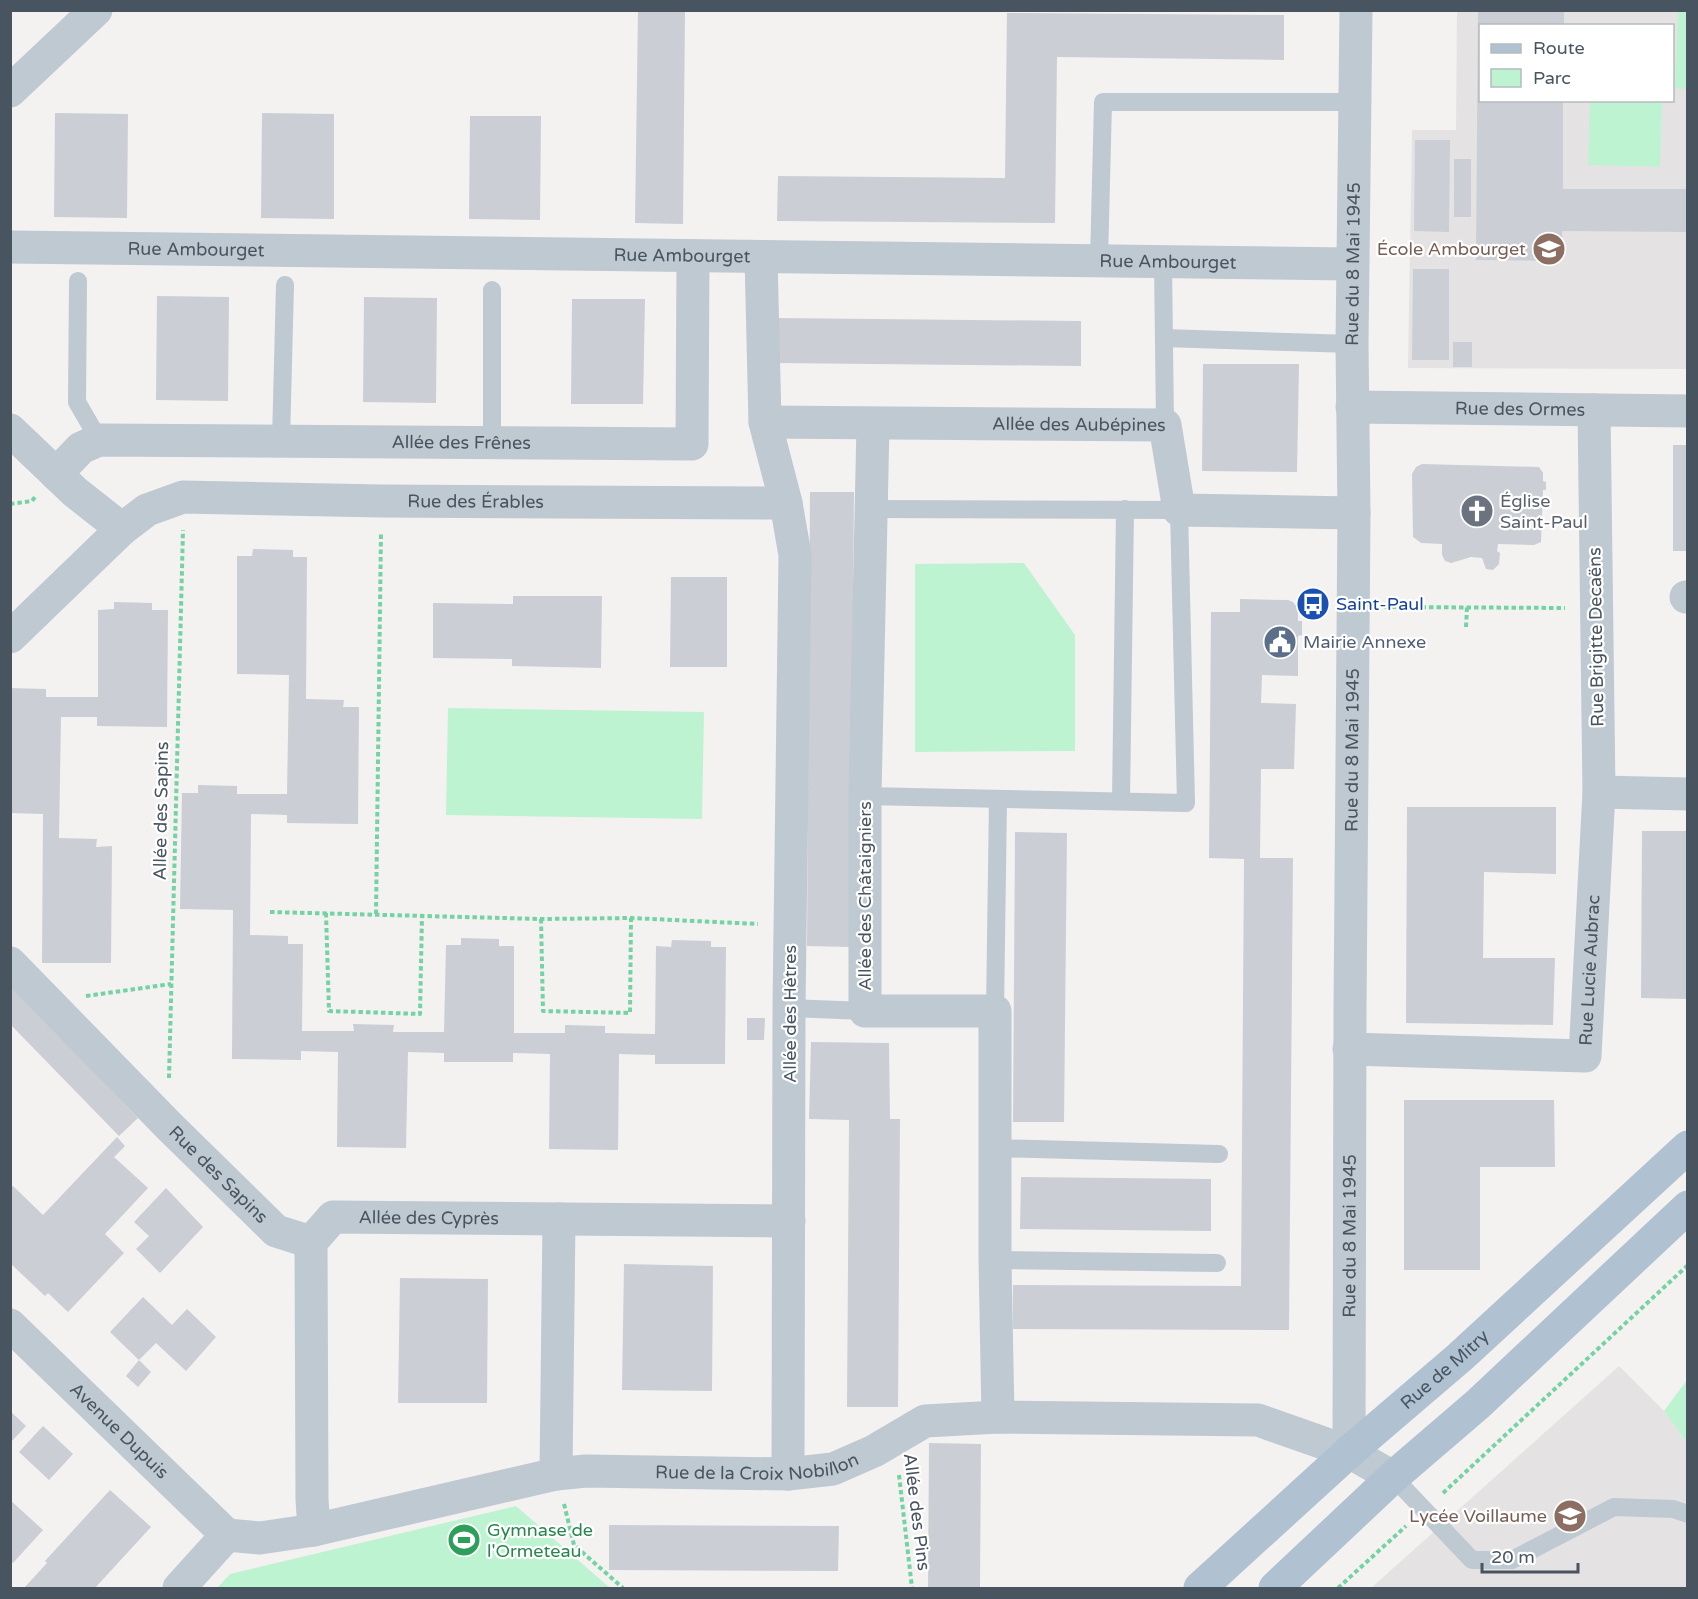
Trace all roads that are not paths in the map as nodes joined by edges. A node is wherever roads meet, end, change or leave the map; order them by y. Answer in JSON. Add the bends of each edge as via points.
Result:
{"nodes":[{"id":1,"x":96,"y":10,"type":"edge"},
{"id":2,"x":1356,"y":10,"type":"edge"},
{"id":3,"x":10,"y":90,"type":"edge"},
{"id":4,"x":1354,"y":102,"type":"junction"},
{"id":5,"x":10,"y":247,"type":"edge"},
{"id":6,"x":693,"y":256,"type":"junction"},
{"id":7,"x":761,"y":257,"type":"junction"},
{"id":8,"x":1099,"y":261,"type":"junction"},
{"id":9,"x":1163,"y":262,"type":"junction"},
{"id":10,"x":1352,"y":264,"type":"junction"},
{"id":11,"x":78,"y":281,"type":"dead end"},
{"id":12,"x":285,"y":285,"type":"dead end"},
{"id":13,"x":492,"y":290,"type":"dead end"},
{"id":14,"x":1164,"y":338,"type":"junction"},
{"id":15,"x":1352,"y":344,"type":"junction"},
{"id":16,"x":1352,"y":407,"type":"junction"},
{"id":17,"x":1594,"y":410,"type":"junction"},
{"id":18,"x":1688,"y":411,"type":"edge"},
{"id":19,"x":765,"y":422,"type":"junction"},
{"id":20,"x":873,"y":424,"type":"junction"},
{"id":21,"x":1165,"y":425,"type":"junction"},
{"id":22,"x":10,"y":430,"type":"edge"},
{"id":23,"x":99,"y":440,"type":"junction"},
{"id":24,"x":281,"y":441,"type":"junction"},
{"id":25,"x":492,"y":442,"type":"junction"},
{"id":26,"x":56,"y":474,"type":"junction"},
{"id":27,"x":786,"y":503,"type":"junction"},
{"id":28,"x":871,"y":509,"type":"junction"},
{"id":29,"x":1125,"y":509,"type":"junction"},
{"id":30,"x":1179,"y":510,"type":"junction"},
{"id":31,"x":1354,"y":513,"type":"junction"},
{"id":32,"x":122,"y":529,"type":"junction"},
{"id":33,"x":10,"y":637,"type":"edge"},
{"id":34,"x":1599,"y":792,"type":"junction"},
{"id":35,"x":1688,"y":794,"type":"edge"},
{"id":36,"x":865,"y":796,"type":"junction"},
{"id":37,"x":998,"y":799,"type":"junction"},
{"id":38,"x":1121,"y":801,"type":"junction"},
{"id":39,"x":10,"y":963,"type":"edge"},
{"id":40,"x":789,"y":1008,"type":"junction"},
{"id":41,"x":865,"y":1011,"type":"junction"},
{"id":42,"x":995,"y":1011,"type":"junction"},
{"id":43,"x":1349,"y":1049,"type":"junction"},
{"id":44,"x":1688,"y":1147,"type":"edge"},
{"id":45,"x":994,"y":1148,"type":"junction"},
{"id":46,"x":1219,"y":1154,"type":"dead end"},
{"id":47,"x":1688,"y":1208,"type":"edge"},
{"id":48,"x":559,"y":1219,"type":"junction"},
{"id":49,"x":789,"y":1221,"type":"junction"},
{"id":50,"x":311,"y":1242,"type":"junction"},
{"id":51,"x":995,"y":1260,"type":"junction"},
{"id":52,"x":1217,"y":1263,"type":"dead end"},
{"id":53,"x":10,"y":1325,"type":"edge"},
{"id":54,"x":998,"y":1417,"type":"junction"},
{"id":55,"x":1349,"y":1452,"type":"junction"},
{"id":56,"x":556,"y":1474,"type":"junction"},
{"id":57,"x":789,"y":1474,"type":"junction"},
{"id":58,"x":1393,"y":1477,"type":"junction"},
{"id":59,"x":1688,"y":1515,"type":"edge"},
{"id":60,"x":314,"y":1530,"type":"junction"},
{"id":61,"x":227,"y":1535,"type":"junction"},
{"id":62,"x":179,"y":1588,"type":"edge"},
{"id":63,"x":1200,"y":1588,"type":"edge"},
{"id":64,"x":1275,"y":1588,"type":"edge"}],
"edges":[{"from":1,"to":3,"type":"street"},
{"from":2,"to":4,"type":"street","name":"Rue du 8 Mai 1945"},
{"from":4,"to":8,"type":"lane","via":[[1103,102]]},
{"from":4,"to":10,"type":"street","name":"Rue du 8 Mai 1945"},
{"from":5,"to":6,"type":"street","name":"Rue Ambourget"},
{"from":6,"to":7,"type":"street","name":"Rue Ambourget"},
{"from":6,"to":25,"type":"street","name":"Allée des Frênes","via":[[692,444]]},
{"from":7,"to":8,"type":"street","name":"Rue Ambourget"},
{"from":7,"to":19,"type":"street"},
{"from":8,"to":9,"type":"street","name":"Rue Ambourget"},
{"from":9,"to":10,"type":"street","name":"Rue Ambourget"},
{"from":9,"to":14,"type":"lane"},
{"from":10,"to":15,"type":"street","name":"Rue du 8 Mai 1945"},
{"from":11,"to":23,"type":"lane","via":[[78,402]]},
{"from":12,"to":24,"type":"lane"},
{"from":13,"to":25,"type":"lane"},
{"from":14,"to":15,"type":"lane"},
{"from":14,"to":21,"type":"lane"},
{"from":15,"to":16,"type":"street","name":"Rue du 8 Mai 1945"},
{"from":16,"to":17,"type":"street","name":"Rue des Ormes"},
{"from":16,"to":31,"type":"street","name":"Rue du 8 Mai 1945"},
{"from":17,"to":18,"type":"street","name":"Rue des Ormes"},
{"from":17,"to":34,"type":"street","name":"Rue Brigitte Decaëns"},
{"from":19,"to":20,"type":"street","name":"Allée des Aubépines"},
{"from":19,"to":27,"type":"street"},
{"from":20,"to":21,"type":"street","name":"Allée des Aubépines"},
{"from":20,"to":28,"type":"street","name":"Allée des Châtaigniers"},
{"from":21,"to":30,"type":"street","name":"Allée des Aubépines"},
{"from":22,"to":26,"type":"street"},
{"from":23,"to":24,"type":"street","name":"Allée des Frênes"},
{"from":23,"to":26,"type":"street","via":[[81,448]]},
{"from":24,"to":25,"type":"street","name":"Allée des Frênes"},
{"from":26,"to":32,"type":"street"},
{"from":27,"to":32,"type":"street","name":"Rue des Érables","via":[[183,497],[147,510]]},
{"from":27,"to":40,"type":"street","name":"Allée des Hêtres","via":[[795,555]]},
{"from":28,"to":29,"type":"lane"},
{"from":28,"to":36,"type":"street","name":"Allée des Châtaigniers"},
{"from":29,"to":30,"type":"lane"},
{"from":29,"to":38,"type":"lane"},
{"from":30,"to":31,"type":"street"},
{"from":30,"to":38,"type":"lane","via":[[1186,803]]},
{"from":31,"to":43,"type":"street","name":"Rue du 8 Mai 1945"},
{"from":32,"to":33,"type":"street"},
{"from":34,"to":35,"type":"street"},
{"from":34,"to":43,"type":"street","name":"Rue Lucie Aubrac","via":[[1585,1056]]},
{"from":36,"to":37,"type":"lane"},
{"from":36,"to":41,"type":"street","name":"Allée des Châtaigniers"},
{"from":37,"to":38,"type":"lane"},
{"from":37,"to":42,"type":"lane"},
{"from":39,"to":50,"type":"street","name":"Rue des Sapins","via":[[276,1231]]},
{"from":40,"to":41,"type":"lane"},
{"from":40,"to":49,"type":"street","name":"Allée des Hêtres"},
{"from":41,"to":42,"type":"street","name":"Allée des Châtaigniers"},
{"from":42,"to":45,"type":"street"},
{"from":43,"to":55,"type":"street","name":"Rue du 8 Mai 1945"},
{"from":44,"to":55,"type":"main road","name":"Rue de Mitry","via":[[1460,1357]]},
{"from":45,"to":46,"type":"lane"},
{"from":45,"to":51,"type":"street"},
{"from":47,"to":58,"type":"main road","via":[[1478,1404]]},
{"from":48,"to":49,"type":"street","name":"Allée des Cyprès"},
{"from":48,"to":50,"type":"street","name":"Allée des Cyprès","via":[[333,1217]]},
{"from":48,"to":56,"type":"street"},
{"from":49,"to":57,"type":"street","name":"Allée des Hêtres"},
{"from":50,"to":60,"type":"street"},
{"from":51,"to":52,"type":"lane"},
{"from":51,"to":54,"type":"street"},
{"from":53,"to":61,"type":"street","name":"Avenue Dupuis"},
{"from":54,"to":55,"type":"street","name":"Rue de la Croix Nobillon","via":[[1258,1420]]},
{"from":54,"to":57,"type":"street","name":"Rue de la Croix Nobillon","via":[[925,1421],[848,1464]]},
{"from":55,"to":58,"type":"street","name":"Rue de la Croix Nobillon"},
{"from":55,"to":63,"type":"main road","name":"Rue de Mitry"},
{"from":56,"to":57,"type":"street","name":"Rue de la Croix Nobillon"},
{"from":56,"to":60,"type":"street","name":"Rue de la Croix Nobillon"},
{"from":58,"to":59,"type":"lane","via":[[1472,1560],[1512,1560],[1614,1507],[1673,1509]]},
{"from":58,"to":64,"type":"main road"},
{"from":60,"to":61,"type":"street","name":"Rue de la Croix Nobillon","via":[[260,1538]]},
{"from":61,"to":62,"type":"street"}]}
